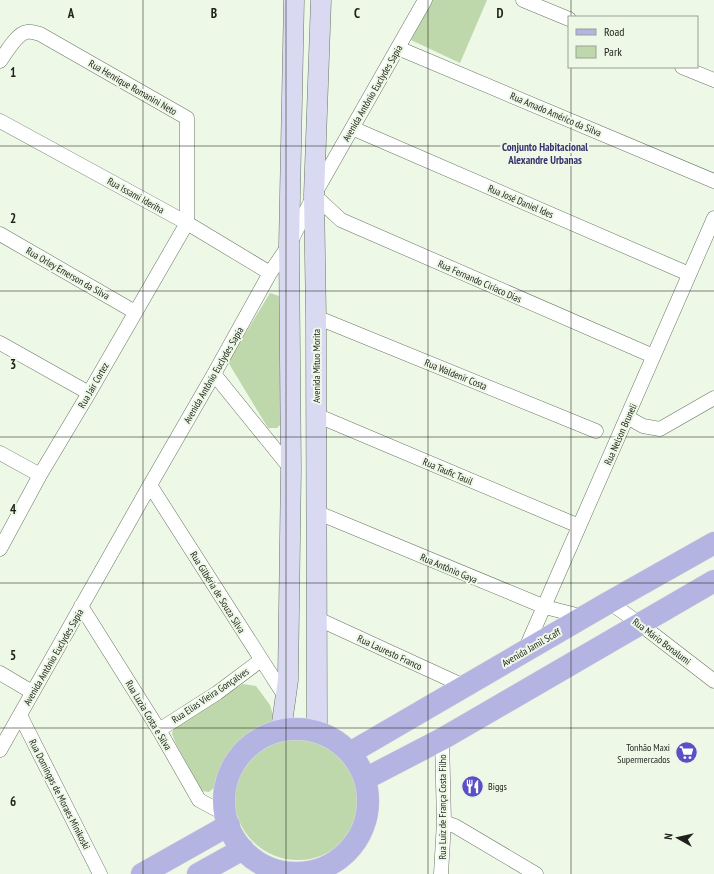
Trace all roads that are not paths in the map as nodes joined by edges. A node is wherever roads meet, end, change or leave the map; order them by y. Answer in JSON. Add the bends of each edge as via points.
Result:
{"nodes":[{"id":1,"x":294,"y":0,"type":"edge"},
{"id":2,"x":321,"y":0,"type":"edge"},
{"id":3,"x":424,"y":0,"type":"edge"},
{"id":4,"x":523,"y":0,"type":"edge"},
{"id":5,"x":568,"y":19,"type":"edge"},
{"id":6,"x":398,"y":48,"type":"junction"},
{"id":7,"x":0,"y":61,"type":"edge"},
{"id":8,"x":684,"y":68,"type":"edge"},
{"id":9,"x":714,"y":80,"type":"edge"},
{"id":10,"x":0,"y":121,"type":"edge"},
{"id":11,"x":352,"y":128,"type":"junction"},
{"id":12,"x":714,"y":181,"type":"edge"},
{"id":13,"x":314,"y":195,"type":"junction"},
{"id":14,"x":714,"y":218,"type":"edge"},
{"id":15,"x":187,"y":223,"type":"junction"},
{"id":16,"x":0,"y":234,"type":"edge"},
{"id":17,"x":289,"y":245,"type":"junction"},
{"id":18,"x":270,"y":273,"type":"junction"},
{"id":19,"x":689,"y":274,"type":"junction"},
{"id":20,"x":135,"y":312,"type":"junction"},
{"id":21,"x":316,"y":317,"type":"junction"},
{"id":22,"x":0,"y":343,"type":"edge"},
{"id":23,"x":654,"y":356,"type":"junction"},
{"id":24,"x":214,"y":374,"type":"junction"},
{"id":25,"x":89,"y":393,"type":"junction"},
{"id":26,"x":714,"y":398,"type":"edge"},
{"id":27,"x":316,"y":415,"type":"junction"},
{"id":28,"x":627,"y":417,"type":"junction"},
{"id":29,"x":596,"y":431,"type":"dead end"},
{"id":30,"x":0,"y":453,"type":"edge"},
{"id":31,"x":291,"y":469,"type":"junction"},
{"id":32,"x":40,"y":475,"type":"junction"},
{"id":33,"x":150,"y":485,"type":"junction"},
{"id":34,"x":316,"y":512,"type":"junction"},
{"id":35,"x":580,"y":526,"type":"junction"},
{"id":36,"x":714,"y":543,"type":"edge"},
{"id":37,"x":0,"y":549,"type":"edge"},
{"id":38,"x":714,"y":581,"type":"edge"},
{"id":39,"x":609,"y":602,"type":"junction"},
{"id":40,"x":81,"y":606,"type":"junction"},
{"id":41,"x":544,"y":608,"type":"junction"},
{"id":42,"x":584,"y":616,"type":"junction"},
{"id":43,"x":316,"y":618,"type":"junction"},
{"id":44,"x":640,"y":624,"type":"junction"},
{"id":45,"x":525,"y":650,"type":"junction"},
{"id":46,"x":261,"y":660,"type":"junction"},
{"id":47,"x":0,"y":674,"type":"edge"},
{"id":48,"x":714,"y":681,"type":"edge"},
{"id":49,"x":464,"y":686,"type":"junction"},
{"id":50,"x":32,"y":692,"type":"junction"},
{"id":51,"x":286,"y":698,"type":"junction"},
{"id":52,"x":20,"y":715,"type":"junction"},
{"id":53,"x":159,"y":730,"type":"junction"},
{"id":54,"x":281,"y":730,"type":"junction"},
{"id":55,"x":317,"y":732,"type":"junction"},
{"id":56,"x":442,"y":740,"type":"junction"},
{"id":57,"x":0,"y":750,"type":"edge"},
{"id":58,"x":350,"y":753,"type":"junction"},
{"id":59,"x":365,"y":779,"type":"junction"},
{"id":60,"x":227,"y":820,"type":"junction"},
{"id":61,"x":444,"y":822,"type":"junction"},
{"id":62,"x":243,"y":849,"type":"junction"},
{"id":63,"x":282,"y":873,"type":"edge"},
{"id":64,"x":313,"y":873,"type":"edge"},
{"id":65,"x":100,"y":874,"type":"edge"},
{"id":66,"x":142,"y":874,"type":"edge"},
{"id":67,"x":198,"y":874,"type":"edge"},
{"id":68,"x":442,"y":874,"type":"edge"},
{"id":69,"x":536,"y":874,"type":"edge"}],
"edges":[{"from":1,"to":17,"type":"street"},
{"from":2,"to":13,"type":"street","name":"Avenida Mituo Morita"},
{"from":3,"to":6,"type":"street","name":"Avenida Antônio Euclydes Sapia"},
{"from":4,"to":5,"type":"street"},
{"from":6,"to":11,"type":"street","name":"Avenida Antônio Euclydes Sapia"},
{"from":6,"to":12,"type":"street","name":"Rua Amado Américo da Silva"},
{"from":7,"to":15,"type":"street","name":"Rua Henrique Romanini Neto","via":[[21,34],[28,31],[40,34],[187,118]]},
{"from":8,"to":9,"type":"street"},
{"from":10,"to":15,"type":"street","name":"Rua Issami Ideriha"},
{"from":11,"to":13,"type":"street","name":"Avenida Antônio Euclydes Sapia"},
{"from":11,"to":19,"type":"street","name":"Rua José Daniel Ides"},
{"from":13,"to":17,"type":"street","name":"Avenida Antônio Euclydes Sapia"},
{"from":13,"to":21,"type":"street","name":"Avenida Mituo Morita"},
{"from":13,"to":23,"type":"street","name":"Rua Fernando Ciríaco Dias","via":[[341,220]]},
{"from":14,"to":19,"type":"street","name":"Rua Nelson Bruneli"},
{"from":15,"to":18,"type":"street","name":"Rua Issami Ideriha"},
{"from":15,"to":20,"type":"street","name":"Rua Jair Cortez"},
{"from":16,"to":20,"type":"street","name":"Rua Orley Emerson da Silva"},
{"from":17,"to":18,"type":"street","name":"Avenida Antônio Euclydes Sapia"},
{"from":17,"to":31,"type":"street"},
{"from":18,"to":24,"type":"street","name":"Avenida Antônio Euclydes Sapia"},
{"from":19,"to":23,"type":"street","name":"Rua Nelson Bruneli"},
{"from":20,"to":25,"type":"street","name":"Rua Jair Cortez"},
{"from":21,"to":27,"type":"street","name":"Avenida Mituo Morita"},
{"from":21,"to":29,"type":"street","name":"Rua Waldenir Costa"},
{"from":22,"to":25,"type":"street"},
{"from":23,"to":28,"type":"street","name":"Rua Nelson Bruneli"},
{"from":24,"to":31,"type":"street"},
{"from":24,"to":33,"type":"street","name":"Avenida Antônio Euclydes Sapia"},
{"from":25,"to":32,"type":"street","name":"Rua Jair Cortez"},
{"from":26,"to":28,"type":"street","via":[[660,429],[643,426]]},
{"from":27,"to":34,"type":"street","name":"Avenida Mituo Morita"},
{"from":27,"to":35,"type":"street","name":"Rua Taufic Tauil"},
{"from":28,"to":35,"type":"street","name":"Rua Nelson Bruneli"},
{"from":30,"to":32,"type":"street"},
{"from":31,"to":51,"type":"street"},
{"from":32,"to":37,"type":"street","name":"Rua Jair Cortez"},
{"from":33,"to":40,"type":"street","name":"Avenida Antônio Euclydes Sapia"},
{"from":33,"to":46,"type":"street","name":"Rua Gilbéria de Souza Silva"},
{"from":34,"to":41,"type":"street","name":"Rua Antônio Gaya"},
{"from":34,"to":43,"type":"street","name":"Avenida Mituo Morita"},
{"from":35,"to":41,"type":"street","name":"Rua Nelson Bruneli"},
{"from":36,"to":39,"type":"main road","name":"Avenida Jamil Scaff"},
{"from":38,"to":44,"type":"main road"},
{"from":39,"to":42,"type":"main road","name":"Avenida Jamil Scaff"},
{"from":39,"to":44,"type":"street","name":"Rua Mário Bonalumi"},
{"from":40,"to":50,"type":"street","name":"Avenida Antônio Euclydes Sapia"},
{"from":40,"to":53,"type":"street","name":"Rua Luzia Costa e Silva"},
{"from":41,"to":42,"type":"street","name":"Rua Antônio Gaya"},
{"from":41,"to":45,"type":"street","name":"Rua Nelson Bruneli"},
{"from":42,"to":45,"type":"main road","name":"Avenida Jamil Scaff"},
{"from":43,"to":49,"type":"street","name":"Rua Lauresto Franco"},
{"from":43,"to":55,"type":"street","name":"Avenida Mituo Morita"},
{"from":44,"to":48,"type":"street","name":"Rua Mário Bonalumi"},
{"from":44,"to":56,"type":"main road"},
{"from":45,"to":49,"type":"main road","name":"Avenida Jamil Scaff"},
{"from":46,"to":51,"type":"street","name":"Rua Gilbéria de Souza Silva"},
{"from":46,"to":53,"type":"street","name":"Rua Elias Vieira Gonçalves","via":[[217,693]]},
{"from":47,"to":50,"type":"street"},
{"from":49,"to":58,"type":"main road","name":"Avenida Jamil Scaff"},
{"from":50,"to":52,"type":"street","name":"Avenida Antônio Euclydes Sapia"},
{"from":51,"to":54,"type":"street"},
{"from":52,"to":57,"type":"street","name":"Avenida Antônio Euclydes Sapia"},
{"from":52,"to":65,"type":"street","name":"Rua Domingas de Moraes Minikoski"},
{"from":53,"to":60,"type":"street","name":"Rua Luzia Costa e Silva","via":[[199,800]]},
{"from":54,"to":55,"type":"main road"},
{"from":54,"to":60,"type":"main road","via":[[259,740],[240,756],[229,777],[224,801]]},
{"from":55,"to":58,"type":"main road","via":[[335,740]]},
{"from":56,"to":59,"type":"main road"},
{"from":56,"to":61,"type":"street","name":"Rua Luiz de França Costa Filho"},
{"from":58,"to":59,"type":"main road"},
{"from":59,"to":64,"type":"main road","via":[[368,803],[364,826],[352,846],[335,862]]},
{"from":60,"to":62,"type":"main road"},
{"from":60,"to":66,"type":"main road"},
{"from":61,"to":68,"type":"street","name":"Rua Luiz de França Costa Filho"},
{"from":61,"to":69,"type":"street"},
{"from":62,"to":63,"type":"main road","via":[[260,863]]},
{"from":62,"to":67,"type":"main road"},
{"from":63,"to":64,"type":"main road"}]}
